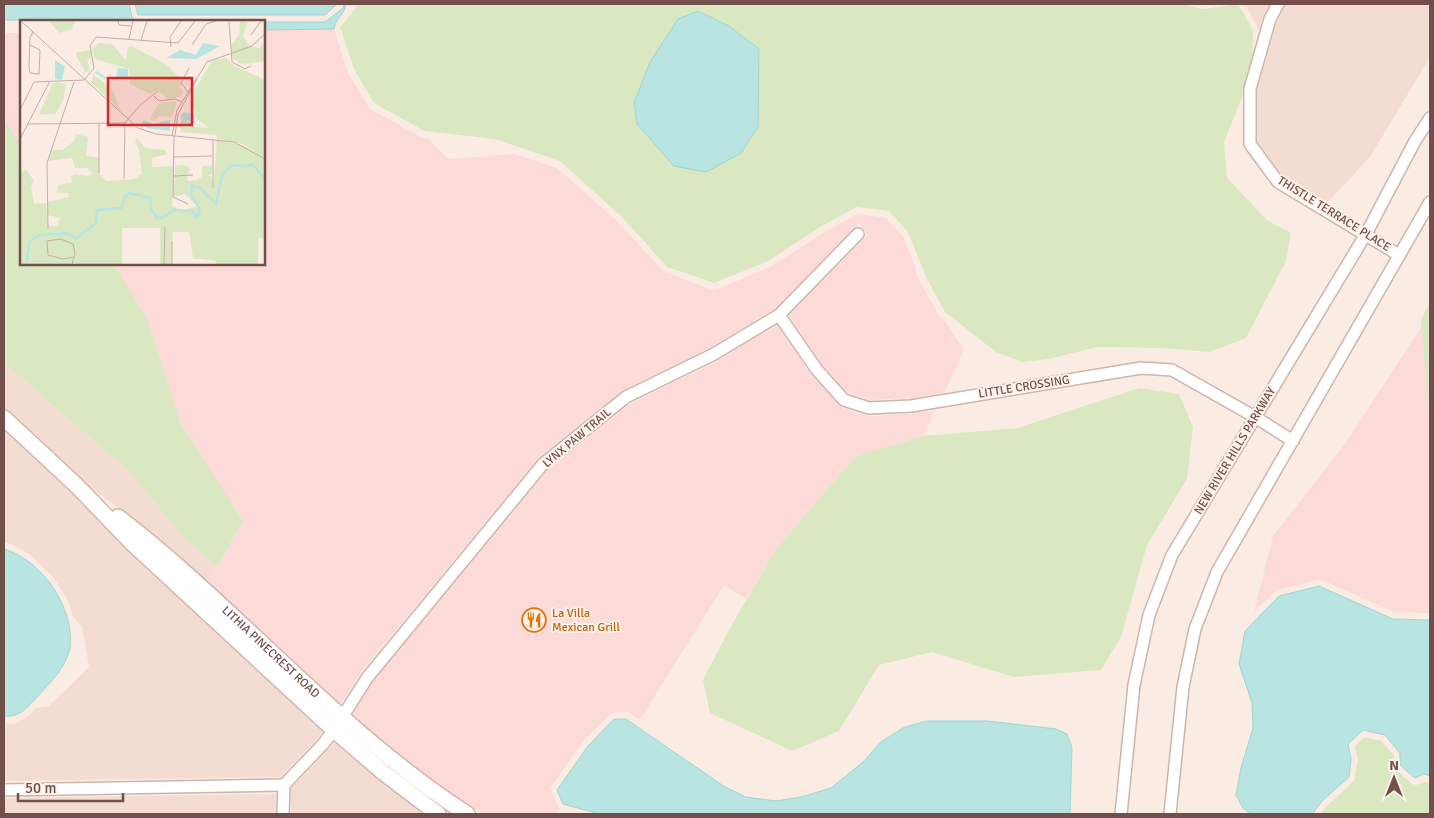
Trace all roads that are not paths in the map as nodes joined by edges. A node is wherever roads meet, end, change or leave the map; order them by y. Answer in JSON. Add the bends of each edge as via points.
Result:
{"nodes":[{"id":1,"x":1278,"y":4,"type":"edge"},
{"id":2,"x":1430,"y":118,"type":"edge"},
{"id":3,"x":1430,"y":202,"type":"edge"},
{"id":4,"x":858,"y":234,"type":"dead end"},
{"id":5,"x":1366,"y":234,"type":"junction"},
{"id":6,"x":1399,"y":255,"type":"junction"},
{"id":7,"x":779,"y":315,"type":"junction"},
{"id":8,"x":1256,"y":417,"type":"junction"},
{"id":9,"x":4,"y":418,"type":"edge"},
{"id":10,"x":1293,"y":441,"type":"junction"},
{"id":11,"x":77,"y":486,"type":"junction"},
{"id":12,"x":342,"y":717,"type":"junction"},
{"id":13,"x":334,"y":730,"type":"junction"},
{"id":14,"x":284,"y":786,"type":"junction"},
{"id":15,"x":4,"y":790,"type":"edge"},
{"id":16,"x":284,"y":814,"type":"edge"},
{"id":17,"x":438,"y":814,"type":"edge"},
{"id":18,"x":467,"y":814,"type":"edge"},
{"id":19,"x":1122,"y":814,"type":"edge"},
{"id":20,"x":1170,"y":814,"type":"edge"}],
"edges":[{"from":1,"to":5,"type":"street","name":"THISTLE TERRACE PLACE","via":[[1270,19],[1250,89],[1250,144],[1278,182]]},
{"from":2,"to":5,"type":"street","name":"NEW RIVER HILLS PARKWAY"},
{"from":3,"to":6,"type":"street"},
{"from":4,"to":7,"type":"street","name":"LYNX PAW TRAIL"},
{"from":5,"to":6,"type":"street","name":"THISTLE TERRACE PLACE"},
{"from":5,"to":8,"type":"street","name":"NEW RIVER HILLS PARKWAY"},
{"from":6,"to":10,"type":"street"},
{"from":7,"to":8,"type":"street","name":"LITTLE CROSSING","via":[[817,370],[844,400],[869,408],[911,406],[1141,368],[1172,370]]},
{"from":7,"to":12,"type":"street","name":"LYNX PAW TRAIL","via":[[714,354],[626,397],[543,464],[366,678]]},
{"from":8,"to":10,"type":"street","name":"LITTLE CROSSING"},
{"from":8,"to":19,"type":"street","name":"NEW RIVER HILLS PARKWAY","via":[[1172,555],[1150,615],[1134,685]]},
{"from":9,"to":11,"type":"main road","name":"LITHIA PINECREST ROAD"},
{"from":10,"to":20,"type":"street","via":[[1218,572],[1194,629],[1183,687]]},
{"from":11,"to":12,"type":"main road","name":"LITHIA PINECREST ROAD","via":[[183,570]]},
{"from":11,"to":13,"type":"main road","name":"LITHIA PINECREST ROAD","via":[[132,543]]},
{"from":12,"to":13,"type":"street","name":"LYNX PAW TRAIL"},
{"from":12,"to":18,"type":"main road","name":"LITHIA PINECREST ROAD","via":[[406,771]]},
{"from":13,"to":14,"type":"street","name":"LYNX PAW TRAIL"},
{"from":13,"to":17,"type":"main road","name":"LITHIA PINECREST ROAD"},
{"from":14,"to":15,"type":"street"},
{"from":14,"to":16,"type":"street"}]}
